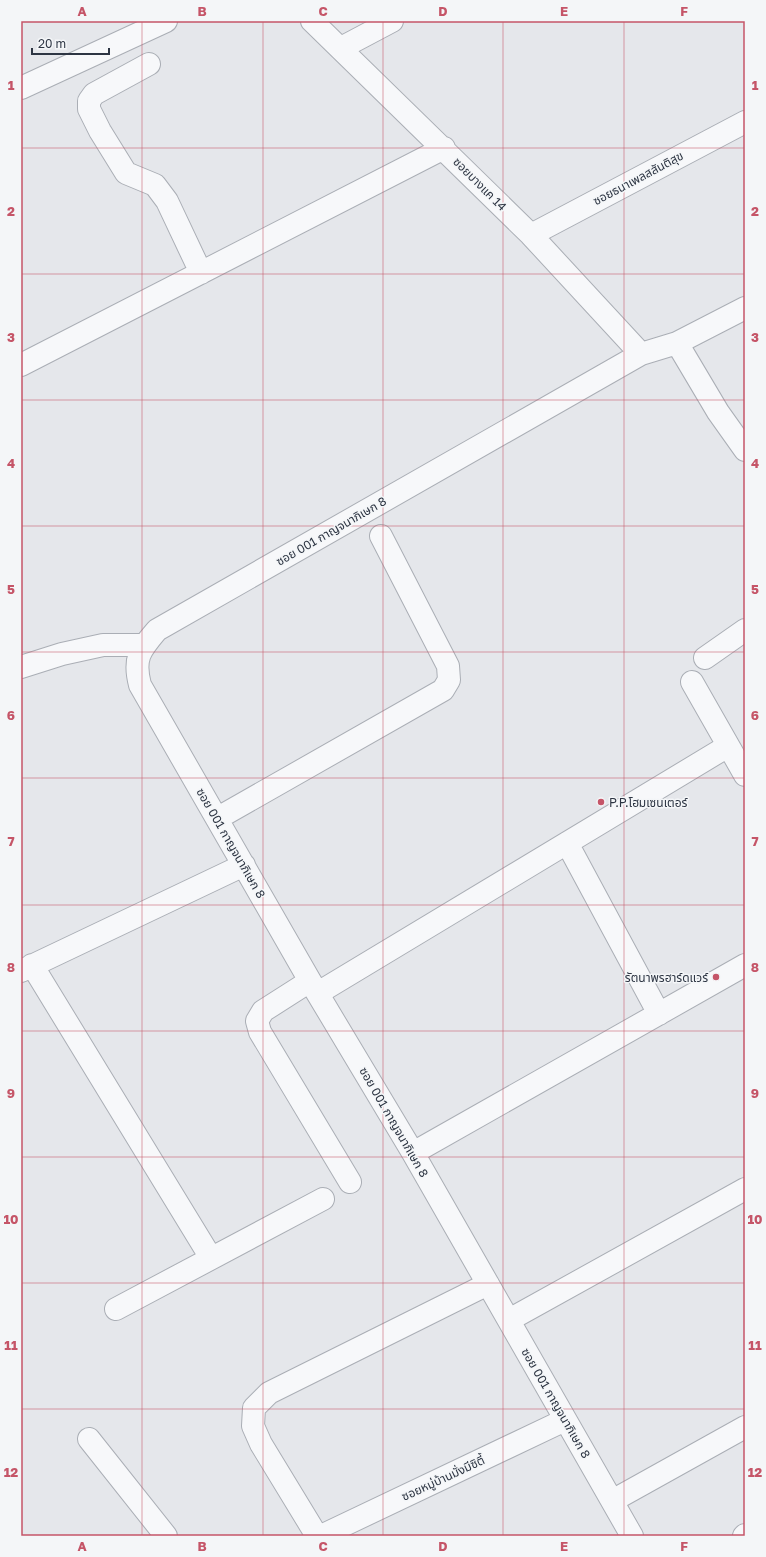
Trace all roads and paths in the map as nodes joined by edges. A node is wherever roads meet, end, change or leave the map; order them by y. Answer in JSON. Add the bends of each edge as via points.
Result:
{"nodes":[{"id":1,"x":166,"y":21,"type":"edge"},
{"id":2,"x":312,"y":21,"type":"edge"},
{"id":3,"x":392,"y":21,"type":"edge"},
{"id":4,"x":341,"y":48,"type":"junction"},
{"id":5,"x":149,"y":64,"type":"dead end"},
{"id":6,"x":21,"y":88,"type":"edge"},
{"id":7,"x":745,"y":122,"type":"edge"},
{"id":8,"x":444,"y":148,"type":"junction"},
{"id":9,"x":531,"y":234,"type":"junction"},
{"id":10,"x":201,"y":273,"type":"junction"},
{"id":11,"x":745,"y":308,"type":"edge"},
{"id":12,"x":677,"y":343,"type":"junction"},
{"id":13,"x":641,"y":354,"type":"junction"},
{"id":14,"x":21,"y":366,"type":"edge"},
{"id":15,"x":745,"y":450,"type":"edge"},
{"id":16,"x":381,"y":536,"type":"dead end"},
{"id":17,"x":745,"y":630,"type":"edge"},
{"id":18,"x":144,"y":645,"type":"junction"},
{"id":19,"x":705,"y":658,"type":"dead end"},
{"id":20,"x":21,"y":667,"type":"edge"},
{"id":21,"x":692,"y":682,"type":"dead end"},
{"id":22,"x":728,"y":746,"type":"junction"},
{"id":23,"x":745,"y":775,"type":"edge"},
{"id":24,"x":218,"y":818,"type":"junction"},
{"id":25,"x":567,"y":843,"type":"junction"},
{"id":26,"x":244,"y":866,"type":"junction"},
{"id":27,"x":745,"y":966,"type":"edge"},
{"id":28,"x":26,"y":968,"type":"edge"},
{"id":29,"x":314,"y":987,"type":"junction"},
{"id":30,"x":659,"y":1014,"type":"junction"},
{"id":31,"x":413,"y":1153,"type":"junction"},
{"id":32,"x":350,"y":1182,"type":"dead end"},
{"id":33,"x":745,"y":1189,"type":"edge"},
{"id":34,"x":323,"y":1199,"type":"dead end"},
{"id":35,"x":211,"y":1258,"type":"junction"},
{"id":36,"x":488,"y":1284,"type":"junction"},
{"id":37,"x":116,"y":1309,"type":"dead end"},
{"id":38,"x":509,"y":1320,"type":"junction"},
{"id":39,"x":565,"y":1420,"type":"junction"},
{"id":40,"x":745,"y":1427,"type":"edge"},
{"id":41,"x":89,"y":1439,"type":"dead end"},
{"id":42,"x":612,"y":1501,"type":"junction"},
{"id":43,"x":166,"y":1536,"type":"edge"},
{"id":44,"x":317,"y":1536,"type":"edge"},
{"id":45,"x":321,"y":1536,"type":"edge"},
{"id":46,"x":632,"y":1536,"type":"edge"}],
"edges":[{"from":1,"to":6,"type":"street"},
{"from":2,"to":4,"type":"street","name":"ซอยบางแค 14"},
{"from":3,"to":4,"type":"street"},
{"from":4,"to":8,"type":"street","name":"ซอยบางแค 14"},
{"from":5,"to":10,"type":"street","via":[[94,94],[89,101],[90,109],[100,131],[126,173],[155,185],[167,200]]},
{"from":7,"to":9,"type":"street","name":"ซอยธนาเพลสสันติสุข"},
{"from":8,"to":9,"type":"street","name":"ซอยบางแค 14"},
{"from":8,"to":10,"type":"street"},
{"from":9,"to":13,"type":"street","name":"ซอยบางแค 14"},
{"from":10,"to":14,"type":"street"},
{"from":11,"to":12,"type":"street","name":"ซอย 001 กาญจนาภิเษก 8"},
{"from":12,"to":13,"type":"street","name":"ซอย 001 กาญจนาภิเษก 8"},
{"from":12,"to":15,"type":"street","via":[[718,412]]},
{"from":13,"to":18,"type":"street","name":"ซอย 001 กาญจนาภิเษก 8","via":[[157,630]]},
{"from":16,"to":24,"type":"street","via":[[448,666],[449,680],[443,690]]},
{"from":17,"to":19,"type":"street"},
{"from":18,"to":20,"type":"street","via":[[104,645],[62,654]]},
{"from":18,"to":24,"type":"street","name":"ซอย 001 กาญจนาภิเษก 8","via":[[138,657],[136,671],[140,685]]},
{"from":21,"to":22,"type":"street"},
{"from":22,"to":23,"type":"street"},
{"from":22,"to":25,"type":"street"},
{"from":24,"to":26,"type":"street","name":"ซอย 001 กาญจนาภิเษก 8"},
{"from":25,"to":29,"type":"street"},
{"from":25,"to":30,"type":"street"},
{"from":26,"to":28,"type":"street"},
{"from":26,"to":29,"type":"street","name":"ซอย 001 กาญจนาภิเษก 8"},
{"from":27,"to":30,"type":"street"},
{"from":28,"to":35,"type":"street"},
{"from":29,"to":31,"type":"street","name":"ซอย 001 กาญจนาภิเษก 8"},
{"from":29,"to":32,"type":"street","via":[[263,1011],[257,1021],[260,1032]]},
{"from":30,"to":31,"type":"street"},
{"from":31,"to":36,"type":"street","name":"ซอย 001 กาญจนาภิเษก 8"},
{"from":33,"to":38,"type":"street"},
{"from":34,"to":35,"type":"street"},
{"from":35,"to":37,"type":"street"},
{"from":36,"to":38,"type":"street","name":"ซอย 001 กาญจนาภิเษก 8"},
{"from":36,"to":44,"type":"street","via":[[269,1393],[254,1408],[253,1426],[261,1444]]},
{"from":38,"to":39,"type":"street","name":"ซอย 001 กาญจนาภิเษก 8"},
{"from":39,"to":42,"type":"street","name":"ซอย 001 กาญจนาภิเษก 8"},
{"from":39,"to":45,"type":"street","name":"ซอยหมู่บ้านมั่งมีซิตี้"},
{"from":40,"to":42,"type":"street"},
{"from":41,"to":43,"type":"street"},
{"from":42,"to":46,"type":"street","name":"ซอย 001 กาญจนาภิเษก 8"}]}
